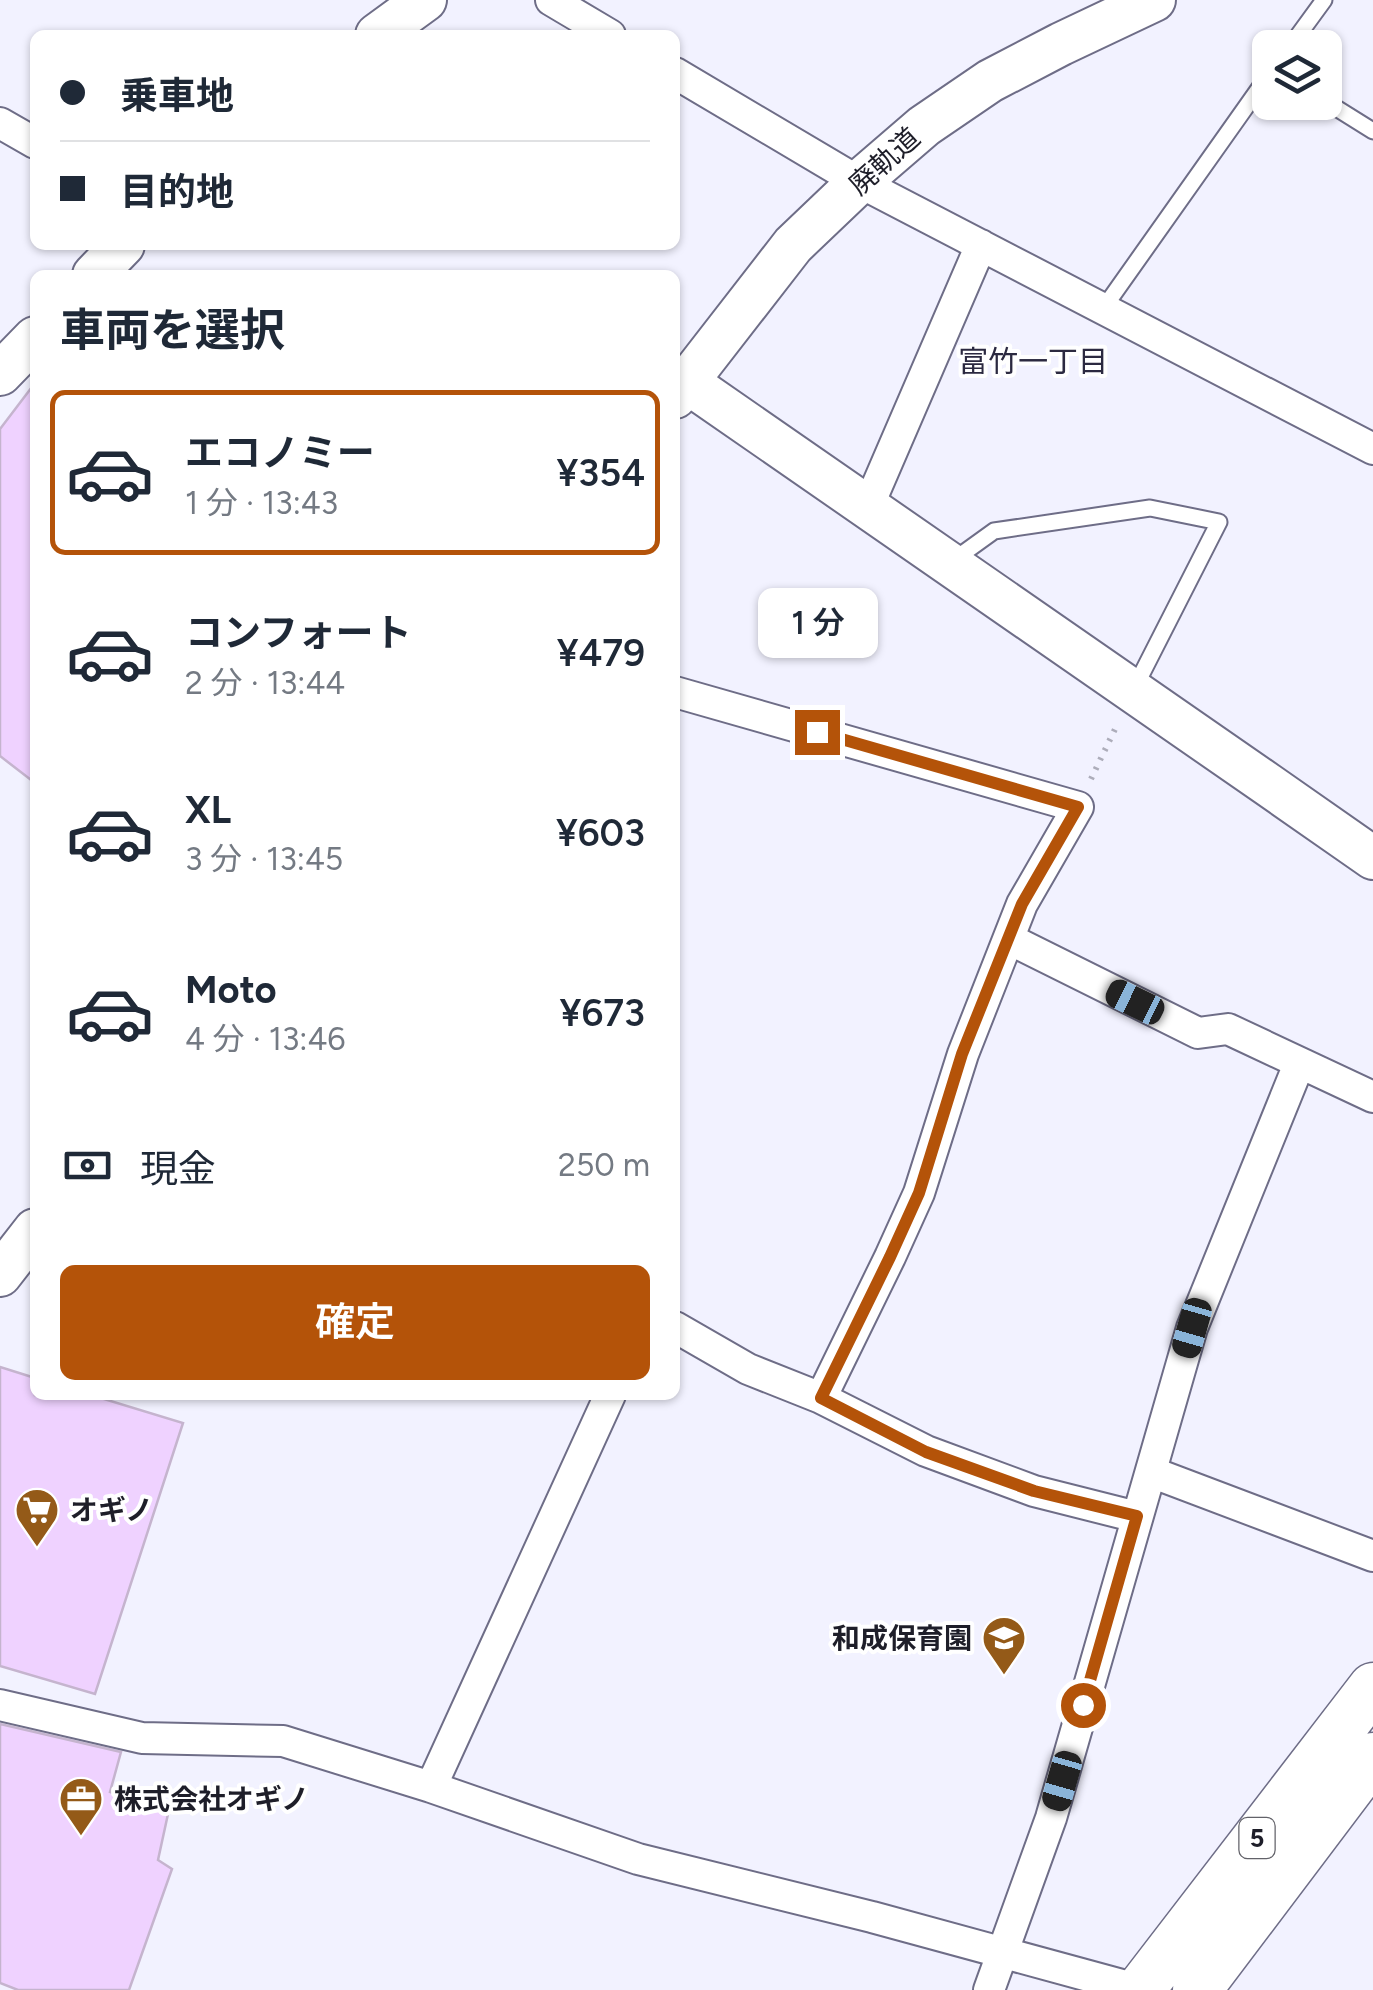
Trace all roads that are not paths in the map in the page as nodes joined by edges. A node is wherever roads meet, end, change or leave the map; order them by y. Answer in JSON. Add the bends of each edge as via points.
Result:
{"nodes":[{"id":1,"x":425,"y":0,"type":"edge"},
{"id":2,"x":551,"y":0,"type":"edge"},
{"id":3,"x":1154,"y":0,"type":"edge"},
{"id":4,"x":1324,"y":0,"type":"edge"},
{"id":5,"x":384,"y":30,"type":"edge"},
{"id":6,"x":602,"y":30,"type":"edge"},
{"id":7,"x":1302,"y":30,"type":"edge"},
{"id":8,"x":680,"y":76,"type":"edge"},
{"id":9,"x":1252,"y":99,"type":"edge"},
{"id":10,"x":1342,"y":112,"type":"edge"},
{"id":11,"x":0,"y":123,"type":"edge"},
{"id":12,"x":1373,"y":131,"type":"edge"},
{"id":13,"x":30,"y":140,"type":"edge"},
{"id":14,"x":859,"y":182,"type":"junction"},
{"id":15,"x":981,"y":245,"type":"junction"},
{"id":16,"x":118,"y":250,"type":"edge"},
{"id":17,"x":99,"y":270,"type":"edge"},
{"id":18,"x":1103,"y":308,"type":"junction"},
{"id":19,"x":681,"y":390,"type":"edge"},
{"id":20,"x":1373,"y":448,"type":"edge"},
{"id":21,"x":867,"y":509,"type":"junction"},
{"id":22,"x":948,"y":564,"type":"junction"},
{"id":23,"x":1134,"y":690,"type":"junction"},
{"id":24,"x":680,"y":693,"type":"edge"},
{"id":25,"x":1373,"y":858,"type":"edge"},
{"id":26,"x":1008,"y":939,"type":"junction"},
{"id":27,"x":1299,"y":1064,"type":"junction"},
{"id":28,"x":1373,"y":1097,"type":"edge"},
{"id":29,"x":30,"y":1236,"type":"edge"},
{"id":30,"x":0,"y":1275,"type":"edge"},
{"id":31,"x":680,"y":1330,"type":"edge"},
{"id":32,"x":821,"y":1398,"type":"junction"},
{"id":33,"x":608,"y":1400,"type":"edge"},
{"id":34,"x":1150,"y":1472,"type":"junction"},
{"id":35,"x":1137,"y":1516,"type":"junction"},
{"id":36,"x":1373,"y":1556,"type":"edge"},
{"id":37,"x":1373,"y":1687,"type":"edge"},
{"id":38,"x":0,"y":1705,"type":"edge"},
{"id":39,"x":1373,"y":1757,"type":"edge"},
{"id":40,"x":432,"y":1786,"type":"junction"},
{"id":41,"x":1001,"y":1952,"type":"junction"},
{"id":42,"x":989,"y":1990,"type":"edge"},
{"id":43,"x":1140,"y":1990,"type":"edge"},
{"id":44,"x":1196,"y":1990,"type":"edge"}],
"edges":[{"from":1,"to":5,"type":"street"},
{"from":2,"to":6,"type":"street"},
{"from":3,"to":14,"type":"street","name":"廃軌道","via":[[990,81]]},
{"from":4,"to":7,"type":"lane"},
{"from":8,"to":14,"type":"street"},
{"from":9,"to":18,"type":"lane"},
{"from":10,"to":12,"type":"lane"},
{"from":11,"to":13,"type":"street"},
{"from":14,"to":15,"type":"street"},
{"from":14,"to":19,"type":"street","name":"廃軌道","via":[[793,245]]},
{"from":15,"to":18,"type":"street"},
{"from":15,"to":21,"type":"street"},
{"from":16,"to":17,"type":"street"},
{"from":18,"to":20,"type":"street"},
{"from":19,"to":21,"type":"street"},
{"from":21,"to":22,"type":"street"},
{"from":22,"to":23,"type":"street"},
{"from":22,"to":23,"type":"lane","via":[[994,531],[1150,508],[1218,522]]},
{"from":23,"to":25,"type":"street"},
{"from":24,"to":26,"type":"street","via":[[1078,807]]},
{"from":26,"to":27,"type":"street","via":[[1198,1033],[1228,1029]]},
{"from":26,"to":32,"type":"street","via":[[962,1054],[919,1193]]},
{"from":27,"to":28,"type":"street"},
{"from":27,"to":34,"type":"street","via":[[1192,1328]]},
{"from":29,"to":30,"type":"street"},
{"from":31,"to":32,"type":"street","via":[[748,1369]]},
{"from":32,"to":35,"type":"street","via":[[926,1452],[1034,1491]]},
{"from":33,"to":40,"type":"street"},
{"from":34,"to":35,"type":"street"},
{"from":34,"to":36,"type":"street"},
{"from":35,"to":41,"type":"street","via":[[1051,1818]]},
{"from":37,"to":43,"type":"main road","number":"5"},
{"from":38,"to":40,"type":"street","via":[[142,1738],[283,1742]]},
{"from":39,"to":44,"type":"main road","number":"5"},
{"from":40,"to":41,"type":"street","via":[[638,1859]]},
{"from":41,"to":42,"type":"street"},
{"from":41,"to":43,"type":"street"}]}
